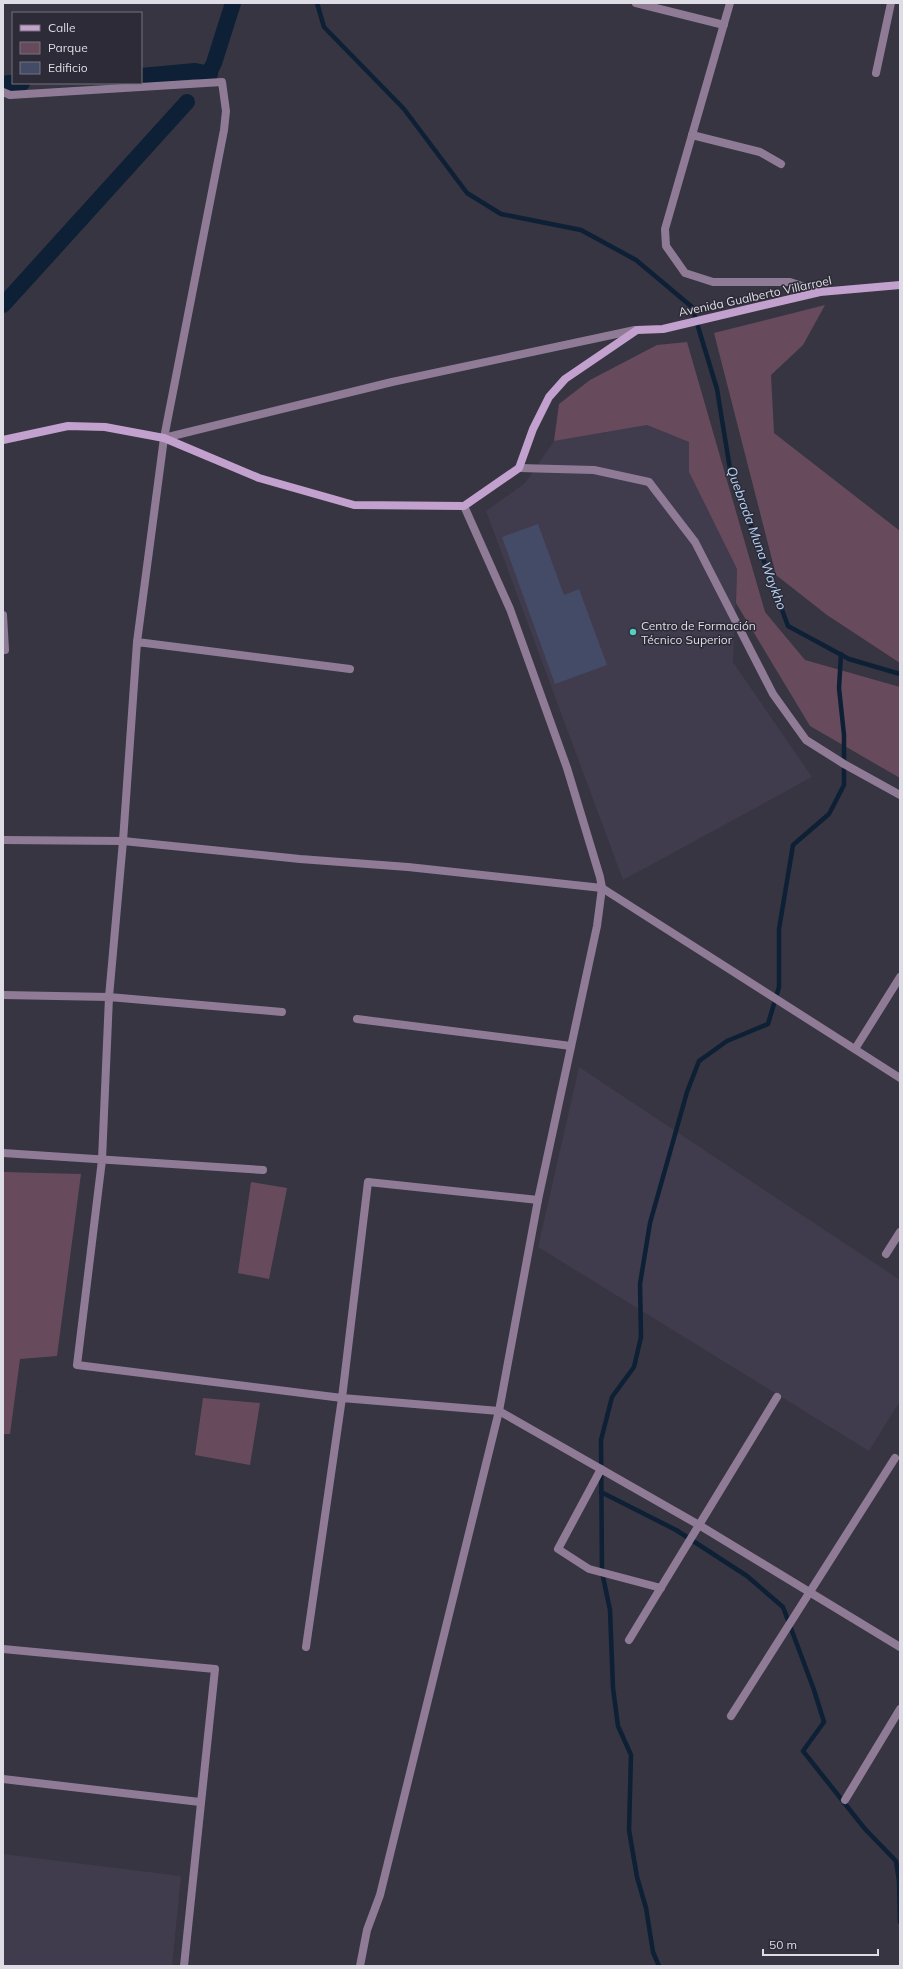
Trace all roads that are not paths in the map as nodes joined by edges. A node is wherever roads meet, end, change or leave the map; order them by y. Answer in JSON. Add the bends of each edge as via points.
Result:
{"nodes":[{"id":1,"x":636,"y":3,"type":"edge"},
{"id":2,"x":730,"y":3,"type":"edge"},
{"id":3,"x":891,"y":3,"type":"edge"},
{"id":4,"x":724,"y":25,"type":"junction"},
{"id":5,"x":876,"y":72,"type":"dead end"},
{"id":6,"x":3,"y":92,"type":"edge"},
{"id":7,"x":692,"y":135,"type":"junction"},
{"id":8,"x":781,"y":164,"type":"dead end"},
{"id":9,"x":900,"y":285,"type":"edge"},
{"id":10,"x":820,"y":292,"type":"junction"},
{"id":11,"x":637,"y":330,"type":"junction"},
{"id":12,"x":164,"y":438,"type":"junction"},
{"id":13,"x":3,"y":440,"type":"edge"},
{"id":14,"x":519,"y":468,"type":"junction"},
{"id":15,"x":464,"y":506,"type":"junction"},
{"id":16,"x":3,"y":615,"type":"edge"},
{"id":17,"x":137,"y":642,"type":"junction"},
{"id":18,"x":5,"y":650,"type":"dead end"},
{"id":19,"x":350,"y":669,"type":"dead end"},
{"id":20,"x":900,"y":795,"type":"edge"},
{"id":21,"x":3,"y":840,"type":"edge"},
{"id":22,"x":123,"y":841,"type":"junction"},
{"id":23,"x":602,"y":888,"type":"junction"},
{"id":24,"x":900,"y":977,"type":"edge"},
{"id":25,"x":3,"y":995,"type":"edge"},
{"id":26,"x":109,"y":997,"type":"junction"},
{"id":27,"x":282,"y":1012,"type":"dead end"},
{"id":28,"x":357,"y":1019,"type":"dead end"},
{"id":29,"x":571,"y":1046,"type":"junction"},
{"id":30,"x":855,"y":1049,"type":"junction"},
{"id":31,"x":900,"y":1078,"type":"edge"},
{"id":32,"x":3,"y":1153,"type":"edge"},
{"id":33,"x":102,"y":1160,"type":"junction"},
{"id":34,"x":263,"y":1170,"type":"dead end"},
{"id":35,"x":538,"y":1200,"type":"junction"},
{"id":36,"x":900,"y":1232,"type":"edge"},
{"id":37,"x":886,"y":1254,"type":"dead end"},
{"id":38,"x":777,"y":1397,"type":"dead end"},
{"id":39,"x":342,"y":1398,"type":"junction"},
{"id":40,"x":499,"y":1411,"type":"junction"},
{"id":41,"x":895,"y":1458,"type":"dead end"},
{"id":42,"x":601,"y":1469,"type":"junction"},
{"id":43,"x":699,"y":1526,"type":"junction"},
{"id":44,"x":661,"y":1588,"type":"junction"},
{"id":45,"x":810,"y":1592,"type":"junction"},
{"id":46,"x":629,"y":1640,"type":"dead end"},
{"id":47,"x":306,"y":1646,"type":"dead end"},
{"id":48,"x":900,"y":1647,"type":"edge"},
{"id":49,"x":3,"y":1649,"type":"edge"},
{"id":50,"x":900,"y":1709,"type":"edge"},
{"id":51,"x":731,"y":1716,"type":"dead end"},
{"id":52,"x":3,"y":1779,"type":"edge"},
{"id":53,"x":845,"y":1800,"type":"dead end"},
{"id":54,"x":200,"y":1802,"type":"junction"},
{"id":55,"x":184,"y":1966,"type":"edge"},
{"id":56,"x":360,"y":1966,"type":"edge"}],
"edges":[{"from":1,"to":4,"type":"street"},
{"from":2,"to":4,"type":"street"},
{"from":3,"to":5,"type":"street"},
{"from":4,"to":7,"type":"street"},
{"from":6,"to":12,"type":"street","via":[[10,95],[222,82],[226,111],[224,130]]},
{"from":7,"to":8,"type":"street","via":[[760,152]]},
{"from":7,"to":10,"type":"street","via":[[665,229],[666,246],[685,273],[713,282],[790,282]]},
{"from":9,"to":10,"type":"main road","name":"Avenida Gualberto Villarroel"},
{"from":10,"to":11,"type":"main road","name":"Avenida Gualberto Villarroel","via":[[663,329]]},
{"from":11,"to":12,"type":"street","via":[[392,382]]},
{"from":11,"to":14,"type":"main road","via":[[565,379],[549,397],[533,429]]},
{"from":12,"to":13,"type":"main road","via":[[105,426],[68,426]]},
{"from":12,"to":15,"type":"main road","via":[[259,478],[354,505]]},
{"from":12,"to":17,"type":"street"},
{"from":14,"to":15,"type":"main road"},
{"from":14,"to":20,"type":"street","via":[[594,470],[648,482],[695,542],[773,694],[806,740]]},
{"from":15,"to":23,"type":"street","via":[[510,608],[567,768]]},
{"from":16,"to":18,"type":"street"},
{"from":17,"to":19,"type":"street"},
{"from":17,"to":22,"type":"street"},
{"from":21,"to":22,"type":"street"},
{"from":22,"to":23,"type":"street"},
{"from":22,"to":26,"type":"street"},
{"from":23,"to":29,"type":"street","via":[[597,926]]},
{"from":23,"to":30,"type":"street"},
{"from":24,"to":30,"type":"street"},
{"from":25,"to":26,"type":"street"},
{"from":26,"to":27,"type":"street"},
{"from":26,"to":33,"type":"street"},
{"from":28,"to":29,"type":"street"},
{"from":29,"to":35,"type":"street"},
{"from":30,"to":31,"type":"street"},
{"from":32,"to":33,"type":"street"},
{"from":33,"to":34,"type":"street"},
{"from":33,"to":39,"type":"street","via":[[77,1365]]},
{"from":35,"to":39,"type":"street","via":[[368,1182]]},
{"from":35,"to":40,"type":"street"},
{"from":36,"to":37,"type":"street"},
{"from":38,"to":43,"type":"street"},
{"from":39,"to":40,"type":"street"},
{"from":39,"to":47,"type":"street"},
{"from":40,"to":42,"type":"street"},
{"from":40,"to":56,"type":"street","via":[[384,1880],[367,1930]]},
{"from":41,"to":45,"type":"street"},
{"from":42,"to":43,"type":"street"},
{"from":42,"to":44,"type":"street","via":[[558,1549],[589,1569]]},
{"from":43,"to":44,"type":"street"},
{"from":43,"to":45,"type":"street"},
{"from":44,"to":46,"type":"street"},
{"from":45,"to":48,"type":"street"},
{"from":45,"to":51,"type":"street"},
{"from":49,"to":54,"type":"street","via":[[215,1669]]},
{"from":50,"to":53,"type":"street"},
{"from":52,"to":54,"type":"street"},
{"from":54,"to":55,"type":"street"}]}
